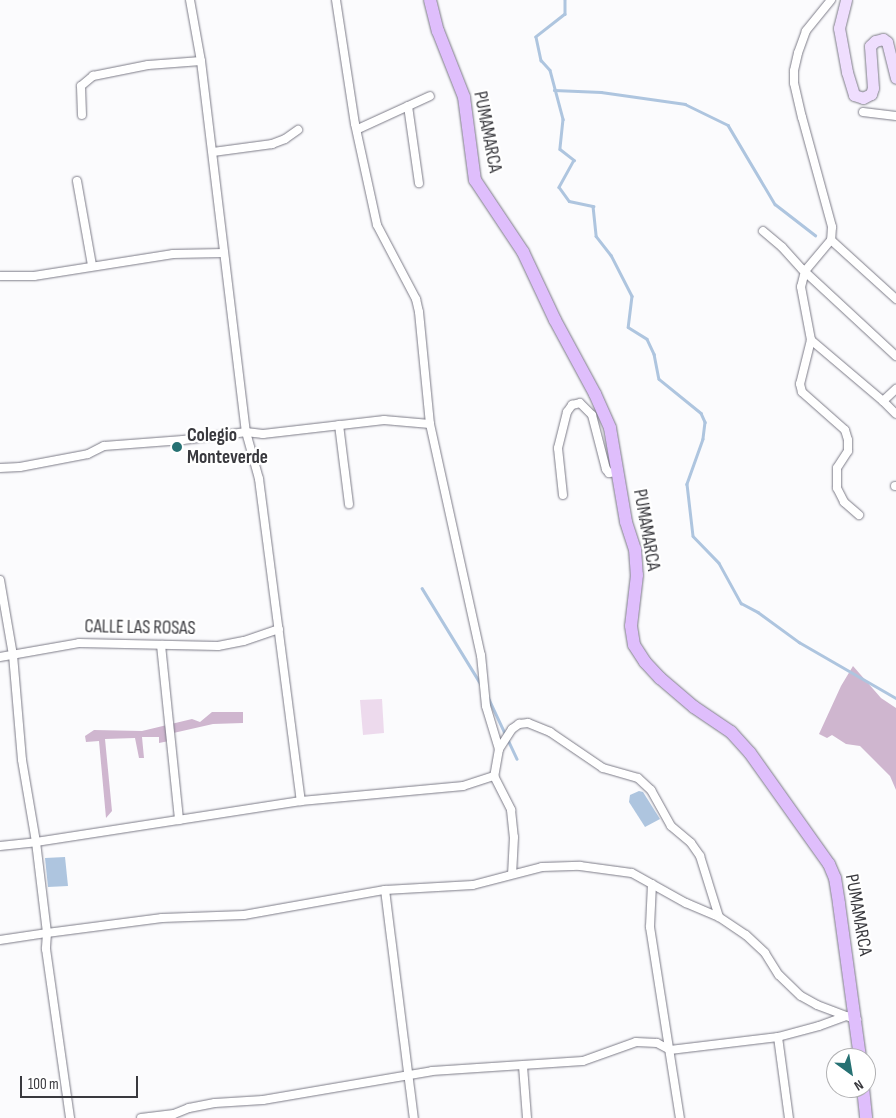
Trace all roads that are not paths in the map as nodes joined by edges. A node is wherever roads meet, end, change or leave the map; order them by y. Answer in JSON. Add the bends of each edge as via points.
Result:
{"nodes":[{"id":1,"x":190,"y":0,"type":"edge"},
{"id":2,"x":336,"y":0,"type":"edge"},
{"id":3,"x":430,"y":0,"type":"edge"},
{"id":4,"x":831,"y":0,"type":"edge"},
{"id":5,"x":846,"y":0,"type":"edge"},
{"id":6,"x":891,"y":41,"type":"edge"},
{"id":7,"x":201,"y":61,"type":"junction"},
{"id":8,"x":896,"y":78,"type":"edge"},
{"id":9,"x":430,"y":96,"type":"dead end"},
{"id":10,"x":408,"y":106,"type":"junction"},
{"id":11,"x":863,"y":112,"type":"dead end"},
{"id":12,"x":82,"y":115,"type":"dead end"},
{"id":13,"x":896,"y":116,"type":"edge"},
{"id":14,"x":358,"y":128,"type":"junction"},
{"id":15,"x":298,"y":130,"type":"dead end"},
{"id":16,"x":212,"y":152,"type":"junction"},
{"id":17,"x":77,"y":181,"type":"dead end"},
{"id":18,"x":419,"y":183,"type":"dead end"},
{"id":19,"x":763,"y":231,"type":"dead end"},
{"id":20,"x":832,"y":240,"type":"junction"},
{"id":21,"x":224,"y":253,"type":"junction"},
{"id":22,"x":92,"y":265,"type":"junction"},
{"id":23,"x":805,"y":271,"type":"junction"},
{"id":24,"x":0,"y":276,"type":"edge"},
{"id":25,"x":896,"y":299,"type":"edge"},
{"id":26,"x":811,"y":340,"type":"junction"},
{"id":27,"x":896,"y":356,"type":"edge"},
{"id":28,"x":896,"y":390,"type":"edge"},
{"id":29,"x":883,"y":401,"type":"junction"},
{"id":30,"x":896,"y":414,"type":"edge"},
{"id":31,"x":430,"y":424,"type":"junction"},
{"id":32,"x":339,"y":425,"type":"junction"},
{"id":33,"x":246,"y":432,"type":"junction"},
{"id":34,"x":0,"y":468,"type":"edge"},
{"id":35,"x":617,"y":472,"type":"junction"},
{"id":36,"x":563,"y":495,"type":"dead end"},
{"id":37,"x":349,"y":504,"type":"dead end"},
{"id":38,"x":859,"y":515,"type":"dead end"},
{"id":39,"x":0,"y":580,"type":"edge"},
{"id":40,"x":279,"y":629,"type":"junction"},
{"id":41,"x":161,"y":645,"type":"junction"},
{"id":42,"x":13,"y":655,"type":"junction"},
{"id":43,"x":0,"y":657,"type":"edge"},
{"id":44,"x":499,"y":749,"type":"junction"},
{"id":45,"x":494,"y":776,"type":"junction"},
{"id":46,"x":301,"y":801,"type":"junction"},
{"id":47,"x":179,"y":820,"type":"junction"},
{"id":48,"x":36,"y":842,"type":"junction"},
{"id":49,"x":0,"y":846,"type":"edge"},
{"id":50,"x":512,"y":874,"type":"junction"},
{"id":51,"x":652,"y":884,"type":"junction"},
{"id":52,"x":385,"y":890,"type":"junction"},
{"id":53,"x":720,"y":917,"type":"junction"},
{"id":54,"x":47,"y":933,"type":"junction"},
{"id":55,"x":0,"y":940,"type":"edge"},
{"id":56,"x":851,"y":1018,"type":"junction"},
{"id":57,"x":778,"y":1037,"type":"junction"},
{"id":58,"x":858,"y":1048,"type":"edge"},
{"id":59,"x":670,"y":1050,"type":"junction"},
{"id":60,"x":523,"y":1066,"type":"junction"},
{"id":61,"x":409,"y":1076,"type":"junction"},
{"id":62,"x":864,"y":1098,"type":"edge"},
{"id":63,"x":70,"y":1118,"type":"edge"},
{"id":64,"x":141,"y":1118,"type":"edge"},
{"id":65,"x":414,"y":1118,"type":"edge"},
{"id":66,"x":527,"y":1118,"type":"edge"},
{"id":67,"x":680,"y":1118,"type":"edge"},
{"id":68,"x":789,"y":1118,"type":"edge"},
{"id":69,"x":866,"y":1118,"type":"edge"}],
"edges":[{"from":1,"to":7,"type":"street"},
{"from":2,"to":14,"type":"street"},
{"from":3,"to":35,"type":"main road","name":"PUMAMARCA","via":[[438,31],[464,97],[475,180],[522,252],[605,415]]},
{"from":4,"to":20,"type":"street","via":[[806,32],[798,53],[794,83],[832,226]]},
{"from":5,"to":6,"type":"street","via":[[839,28],[851,88],[859,98],[867,96],[873,88],[870,46],[878,40]]},
{"from":6,"to":8,"type":"street"},
{"from":7,"to":12,"type":"street","via":[[148,65],[93,76],[81,86]]},
{"from":7,"to":16,"type":"street"},
{"from":9,"to":10,"type":"street"},
{"from":10,"to":14,"type":"street"},
{"from":10,"to":18,"type":"street"},
{"from":11,"to":13,"type":"street"},
{"from":14,"to":31,"type":"street","via":[[377,225],[416,300]]},
{"from":15,"to":16,"type":"street","via":[[272,144]]},
{"from":16,"to":21,"type":"street"},
{"from":17,"to":22,"type":"street"},
{"from":19,"to":23,"type":"street"},
{"from":20,"to":23,"type":"street"},
{"from":20,"to":25,"type":"street"},
{"from":21,"to":22,"type":"street","via":[[173,254]]},
{"from":21,"to":33,"type":"street"},
{"from":22,"to":24,"type":"street","via":[[34,276]]},
{"from":23,"to":26,"type":"street","via":[[800,287]]},
{"from":23,"to":27,"type":"street"},
{"from":26,"to":29,"type":"street"},
{"from":26,"to":38,"type":"street","via":[[800,384],[802,392],[845,430],[848,451],[837,468],[837,488],[844,502]]},
{"from":28,"to":29,"type":"street"},
{"from":29,"to":30,"type":"street"},
{"from":31,"to":32,"type":"street","via":[[384,420]]},
{"from":31,"to":44,"type":"street","via":[[481,655],[486,706]]},
{"from":32,"to":33,"type":"street","via":[[263,434]]},
{"from":32,"to":37,"type":"street"},
{"from":33,"to":34,"type":"street","via":[[104,446],[88,454]]},
{"from":33,"to":40,"type":"street","via":[[259,479]]},
{"from":35,"to":36,"type":"street","via":[[606,469],[592,414],[580,403],[572,405],[566,412],[558,448]]},
{"from":35,"to":56,"type":"main road","name":"PUMAMARCA","via":[[635,549],[637,575],[631,626],[634,644],[660,678],[731,732],[750,753],[829,864],[840,904]]},
{"from":39,"to":42,"type":"street"},
{"from":40,"to":41,"type":"street","name":"CALLE LAS ROSAS","via":[[218,646]]},
{"from":40,"to":46,"type":"street"},
{"from":41,"to":42,"type":"street","name":"CALLE LAS ROSAS","via":[[79,643]]},
{"from":41,"to":47,"type":"street"},
{"from":42,"to":43,"type":"street","name":"CALLE LAS ROSAS"},
{"from":42,"to":48,"type":"street","via":[[22,760]]},
{"from":44,"to":45,"type":"street"},
{"from":44,"to":53,"type":"street","via":[[512,729],[528,723],[550,732],[603,768],[638,778],[651,790],[672,826],[700,856]]},
{"from":45,"to":46,"type":"street","via":[[463,786]]},
{"from":45,"to":50,"type":"street","via":[[512,810]]},
{"from":46,"to":47,"type":"street"},
{"from":47,"to":48,"type":"street"},
{"from":48,"to":49,"type":"street"},
{"from":48,"to":54,"type":"street"},
{"from":50,"to":51,"type":"street","via":[[542,867],[580,866],[632,873]]},
{"from":50,"to":52,"type":"street","via":[[473,885]]},
{"from":51,"to":53,"type":"street"},
{"from":51,"to":59,"type":"street","via":[[650,927]]},
{"from":52,"to":54,"type":"street","via":[[244,915],[162,918]]},
{"from":52,"to":61,"type":"street"},
{"from":53,"to":56,"type":"street","via":[[765,953],[779,976],[801,996]]},
{"from":54,"to":55,"type":"street"},
{"from":54,"to":63,"type":"street","via":[[46,949]]},
{"from":56,"to":57,"type":"street"},
{"from":56,"to":58,"type":"main road","name":"PUMAMARCA"},
{"from":57,"to":59,"type":"street"},
{"from":57,"to":68,"type":"street"},
{"from":59,"to":60,"type":"street","via":[[657,1043],[636,1042],[583,1061]]},
{"from":59,"to":67,"type":"street"},
{"from":60,"to":61,"type":"street","via":[[432,1071]]},
{"from":60,"to":66,"type":"street"},
{"from":61,"to":64,"type":"street","via":[[263,1100],[215,1103],[174,1114]]},
{"from":61,"to":65,"type":"street"},
{"from":62,"to":69,"type":"main road"}]}
